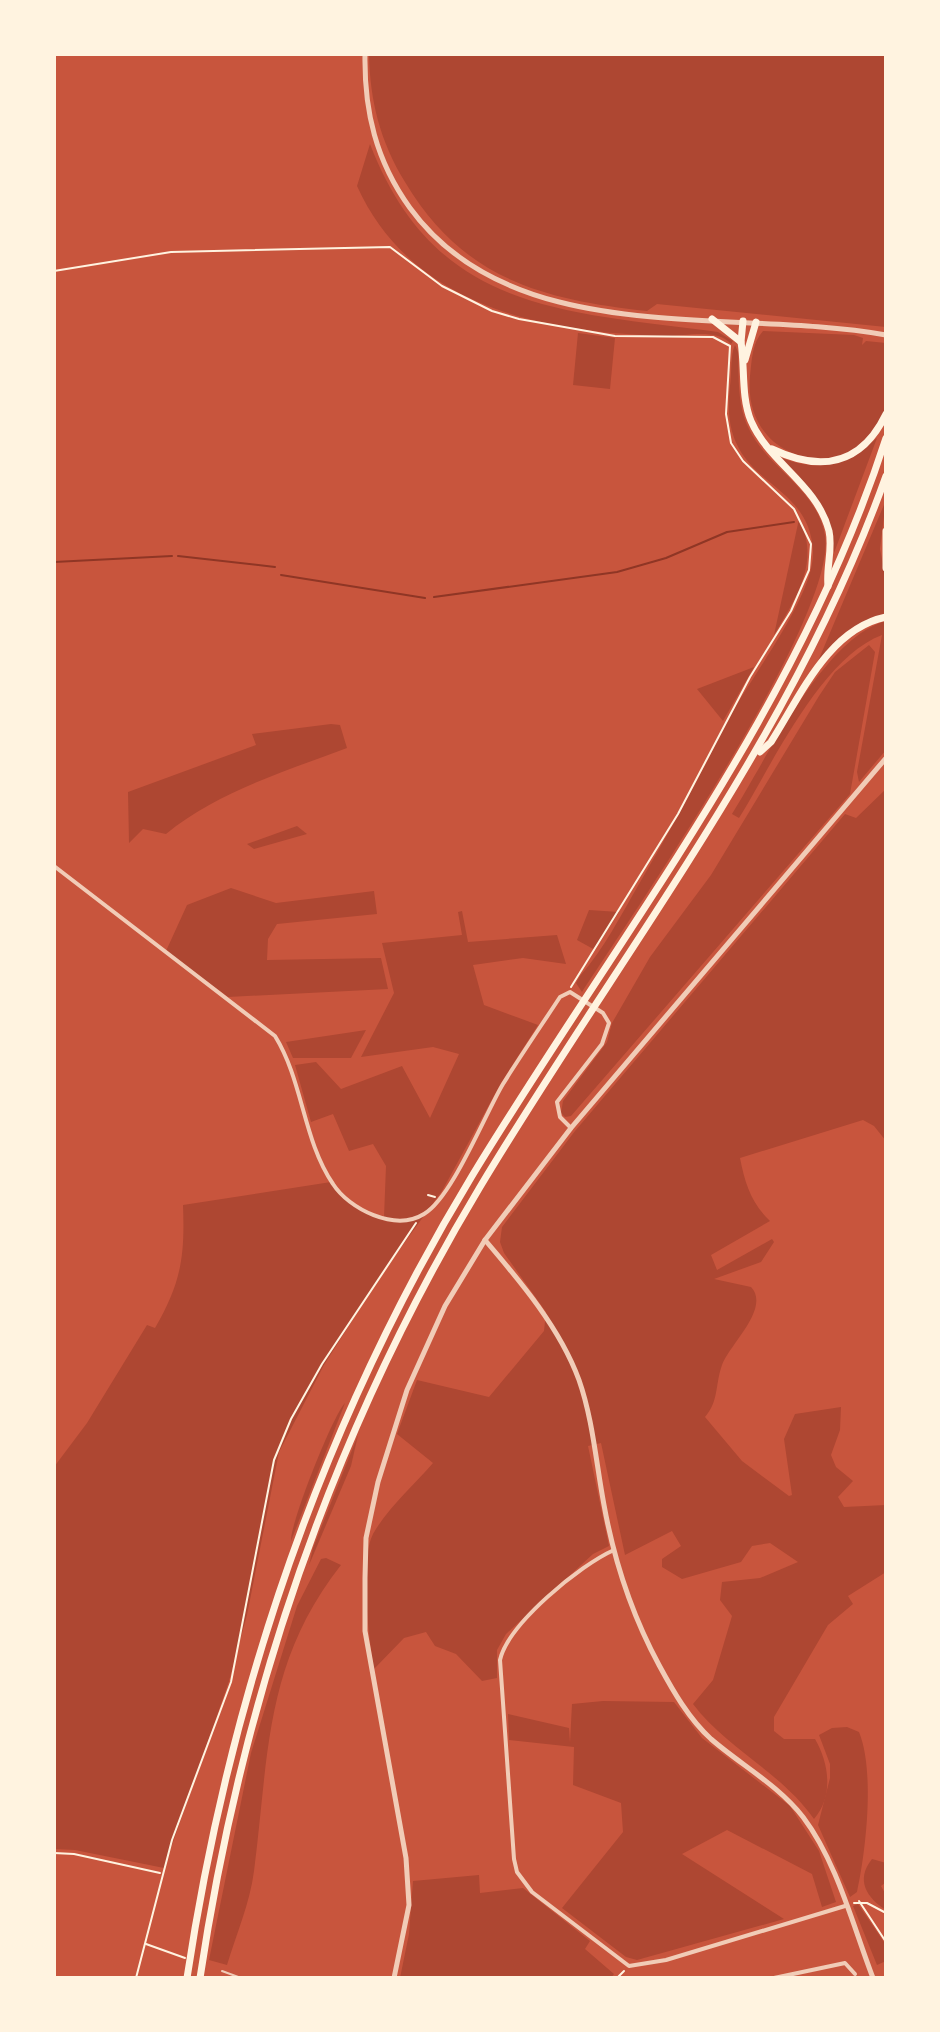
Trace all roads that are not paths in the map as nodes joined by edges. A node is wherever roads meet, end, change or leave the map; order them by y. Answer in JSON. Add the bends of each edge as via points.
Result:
{"nodes":[{"id":1,"x":365,"y":54,"type":"edge"},
{"id":2,"x":712,"y":319,"type":"junction"},
{"id":3,"x":743,"y":321,"type":"junction"},
{"id":4,"x":756,"y":322,"type":"junction"},
{"id":5,"x":886,"y":335,"type":"edge"},
{"id":6,"x":741,"y":342,"type":"junction"},
{"id":7,"x":745,"y":360,"type":"junction"},
{"id":8,"x":886,"y":414,"type":"edge"},
{"id":9,"x":886,"y":438,"type":"edge"},
{"id":10,"x":771,"y":449,"type":"junction"},
{"id":11,"x":886,"y":476,"type":"edge"},
{"id":12,"x":886,"y":531,"type":"edge"},
{"id":13,"x":886,"y":568,"type":"edge"},
{"id":14,"x":828,"y":586,"type":"junction"},
{"id":15,"x":886,"y":617,"type":"edge"},
{"id":16,"x":755,"y":757,"type":"junction"},
{"id":17,"x":886,"y":758,"type":"edge"},
{"id":18,"x":54,"y":866,"type":"edge"},
{"id":19,"x":571,"y":1128,"type":"junction"},
{"id":20,"x":485,"y":1240,"type":"junction"},
{"id":21,"x":614,"y":1550,"type":"junction"},
{"id":22,"x":845,"y":1906,"type":"junction"},
{"id":23,"x":222,"y":1971,"type":"dead end"},
{"id":24,"x":856,"y":1976,"type":"edge"},
{"id":25,"x":187,"y":1978,"type":"edge"},
{"id":26,"x":200,"y":1978,"type":"edge"},
{"id":27,"x":241,"y":1978,"type":"edge"},
{"id":28,"x":394,"y":1978,"type":"edge"},
{"id":29,"x":774,"y":1978,"type":"edge"},
{"id":30,"x":873,"y":1978,"type":"edge"}],
"edges":[{"from":1,"to":2,"type":"street","via":[[368,114],[383,163],[409,206],[444,247],[500,283],[560,304]]},
{"from":2,"to":3,"type":"street"},
{"from":2,"to":6,"type":"highway"},
{"from":3,"to":4,"type":"street"},
{"from":3,"to":6,"type":"highway"},
{"from":4,"to":5,"type":"street"},
{"from":4,"to":7,"type":"highway"},
{"from":6,"to":7,"type":"highway"},
{"from":7,"to":10,"type":"highway","via":[[750,418]]},
{"from":8,"to":10,"type":"highway","via":[[870,440],[838,460],[807,462]]},
{"from":9,"to":14,"type":"highway"},
{"from":10,"to":14,"type":"highway","via":[[824,516],[830,537]]},
{"from":11,"to":16,"type":"highway","via":[[828,619]]},
{"from":12,"to":13,"type":"highway"},
{"from":14,"to":25,"type":"highway","via":[[732,771],[498,1133],[370,1366],[321,1477],[276,1600],[238,1728]]},
{"from":15,"to":16,"type":"highway","via":[[862,625],[839,643]]},
{"from":16,"to":26,"type":"highway","via":[[508,1142],[395,1344],[334,1480],[290,1598],[223,1842]]},
{"from":17,"to":19,"type":"street"},
{"from":18,"to":19,"type":"street","via":[[275,1036],[322,1164],[343,1196],[362,1211],[417,1218],[429,1211],[502,1086],[560,997],[570,992],[603,1013],[609,1023],[602,1044],[557,1102],[560,1117]]},
{"from":19,"to":20,"type":"street"},
{"from":20,"to":21,"type":"street","via":[[547,1321],[577,1377]]},
{"from":20,"to":28,"type":"street","via":[[445,1306],[407,1390],[366,1538],[365,1631],[406,1858],[409,1905]]},
{"from":21,"to":22,"type":"street","via":[[646,1638],[681,1702],[709,1737],[804,1818]]},
{"from":21,"to":22,"type":"street","via":[[583,1567],[525,1621],[509,1638],[500,1660],[517,1872],[532,1892],[629,1966]]},
{"from":22,"to":30,"type":"street"},
{"from":23,"to":27,"type":"lane"},
{"from":24,"to":29,"type":"street","via":[[845,1963]]}]}
